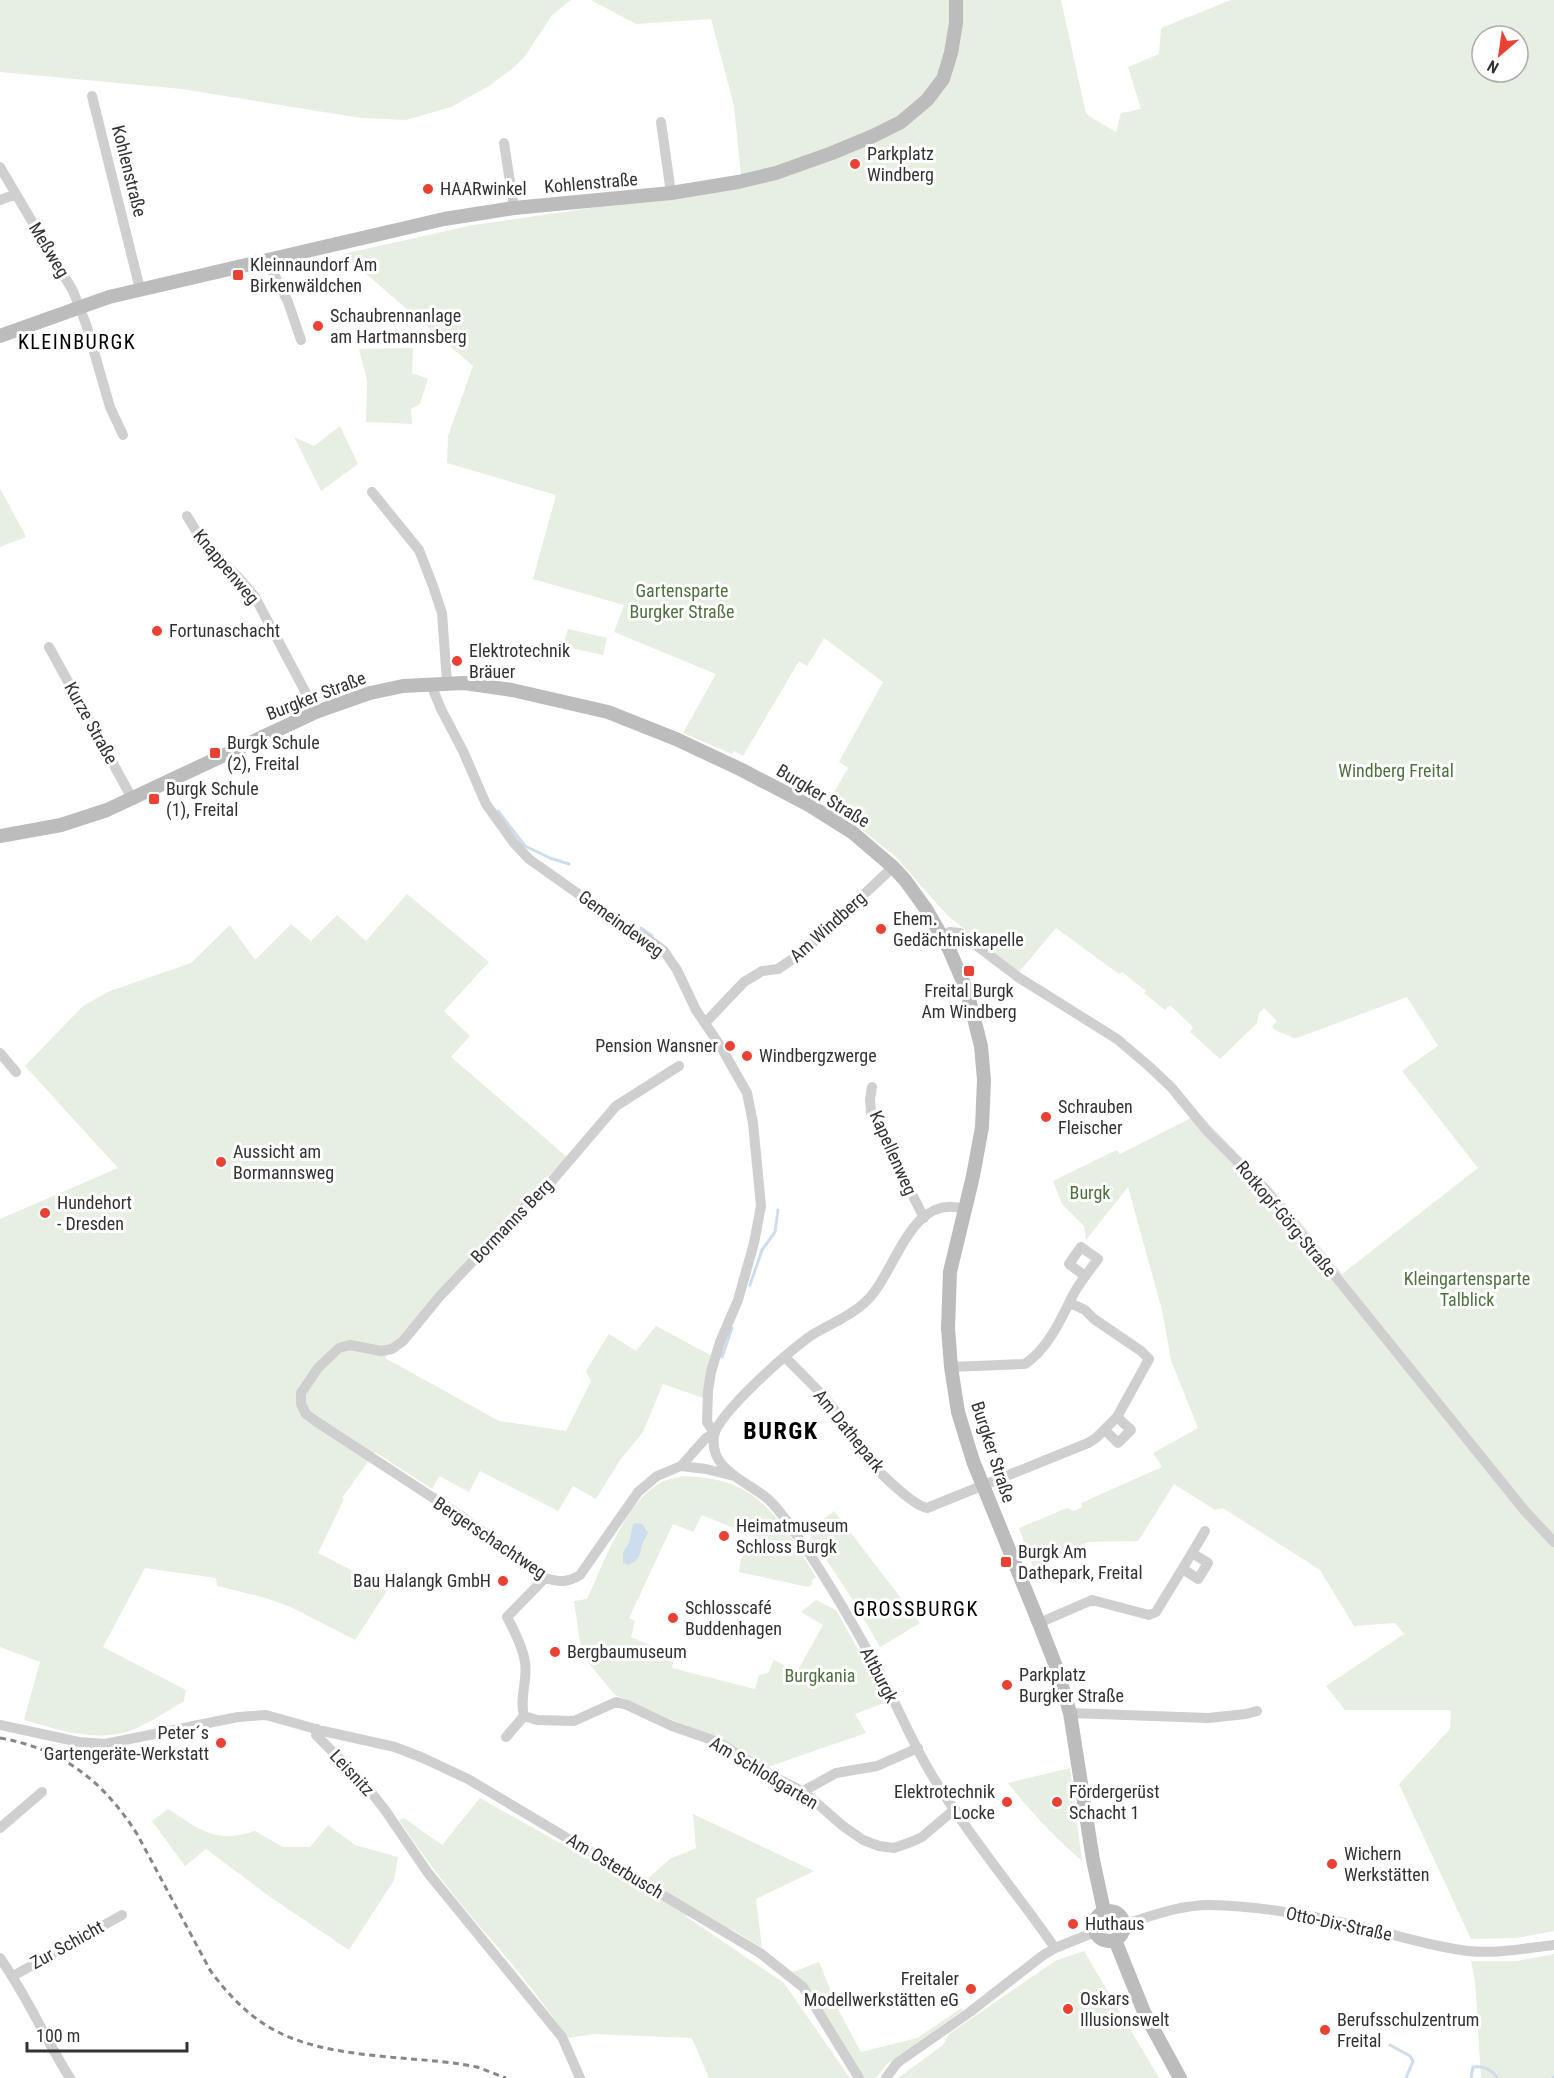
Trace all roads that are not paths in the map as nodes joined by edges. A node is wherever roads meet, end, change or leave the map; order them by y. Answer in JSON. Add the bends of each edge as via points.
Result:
{"nodes":[{"id":1,"x":956,"y":0,"type":"edge"},
{"id":2,"x":92,"y":96,"type":"dead end"},
{"id":3,"x":661,"y":122,"type":"dead end"},
{"id":4,"x":504,"y":143,"type":"dead end"},
{"id":5,"x":0,"y":167,"type":"edge"},
{"id":6,"x":671,"y":193,"type":"junction"},
{"id":7,"x":16,"y":194,"type":"junction"},
{"id":8,"x":0,"y":200,"type":"edge"},
{"id":9,"x":514,"y":208,"type":"junction"},
{"id":10,"x":267,"y":260,"type":"junction"},
{"id":11,"x":140,"y":290,"type":"junction"},
{"id":12,"x":79,"y":307,"type":"junction"},
{"id":13,"x":0,"y":336,"type":"edge"},
{"id":14,"x":301,"y":340,"type":"dead end"},
{"id":15,"x":123,"y":435,"type":"dead end"},
{"id":16,"x":372,"y":492,"type":"dead end"},
{"id":17,"x":187,"y":516,"type":"dead end"},
{"id":18,"x":49,"y":647,"type":"dead end"},
{"id":19,"x":440,"y":682,"type":"junction"},
{"id":20,"x":316,"y":712,"type":"junction"},
{"id":21,"x":133,"y":800,"type":"junction"},
{"id":22,"x":0,"y":836,"type":"edge"},
{"id":23,"x":892,"y":867,"type":"junction"},
{"id":24,"x":942,"y":936,"type":"junction"},
{"id":25,"x":705,"y":1023,"type":"junction"},
{"id":26,"x":0,"y":1053,"type":"edge"},
{"id":27,"x":679,"y":1066,"type":"dead end"},
{"id":28,"x":16,"y":1072,"type":"dead end"},
{"id":29,"x":872,"y":1086,"type":"dead end"},
{"id":30,"x":964,"y":1209,"type":"junction"},
{"id":31,"x":924,"y":1218,"type":"junction"},
{"id":32,"x":1085,"y":1276,"type":"dead end"},
{"id":33,"x":1070,"y":1303,"type":"junction"},
{"id":34,"x":339,"y":1348,"type":"joint"},
{"id":35,"x":785,"y":1357,"type":"junction"},
{"id":36,"x":951,"y":1367,"type":"junction"},
{"id":37,"x":1117,"y":1417,"type":"junction"},
{"id":38,"x":1105,"y":1430,"type":"junction"},
{"id":39,"x":714,"y":1434,"type":"junction"},
{"id":40,"x":681,"y":1466,"type":"junction"},
{"id":41,"x":734,"y":1476,"type":"junction"},
{"id":42,"x":982,"y":1485,"type":"junction"},
{"id":43,"x":1205,"y":1531,"type":"dead end"},
{"id":44,"x":1554,"y":1542,"type":"edge"},
{"id":45,"x":1192,"y":1553,"type":"junction"},
{"id":46,"x":1183,"y":1569,"type":"junction"},
{"id":47,"x":545,"y":1578,"type":"junction"},
{"id":48,"x":1039,"y":1623,"type":"junction"},
{"id":49,"x":1257,"y":1711,"type":"dead end"},
{"id":50,"x":1070,"y":1713,"type":"junction"},
{"id":51,"x":524,"y":1716,"type":"junction"},
{"id":52,"x":0,"y":1725,"type":"edge"},
{"id":53,"x":316,"y":1729,"type":"junction"},
{"id":54,"x":506,"y":1737,"type":"dead end"},
{"id":55,"x":918,"y":1748,"type":"junction"},
{"id":56,"x":42,"y":1792,"type":"dead end"},
{"id":57,"x":804,"y":1792,"type":"junction"},
{"id":58,"x":955,"y":1809,"type":"junction"},
{"id":59,"x":0,"y":1828,"type":"edge"},
{"id":60,"x":1104,"y":1911,"type":"junction"},
{"id":61,"x":122,"y":1915,"type":"dead end"},
{"id":62,"x":1125,"y":1924,"type":"junction"},
{"id":63,"x":1095,"y":1932,"type":"junction"},
{"id":64,"x":1115,"y":1940,"type":"junction"},
{"id":65,"x":1554,"y":1945,"type":"edge"},
{"id":66,"x":1055,"y":1948,"type":"junction"},
{"id":67,"x":0,"y":1959,"type":"edge"},
{"id":68,"x":13,"y":1976,"type":"junction"},
{"id":69,"x":70,"y":2078,"type":"edge"},
{"id":70,"x":580,"y":2078,"type":"edge"},
{"id":71,"x":859,"y":2078,"type":"edge"},
{"id":72,"x":886,"y":2078,"type":"edge"},
{"id":73,"x":1180,"y":2078,"type":"edge"}],
"edges":[{"from":1,"to":6,"type":"main road","name":"Kohlenstraße","via":[[956,23],[943,79],[927,100],[901,122],[776,173]]},
{"from":2,"to":11,"type":"street","name":"Kohlenstraße"},
{"from":3,"to":6,"type":"street"},
{"from":4,"to":9,"type":"street"},
{"from":5,"to":7,"type":"street","name":"Meßweg"},
{"from":6,"to":9,"type":"main road","name":"Kohlenstraße"},
{"from":7,"to":8,"type":"street"},
{"from":7,"to":12,"type":"street","name":"Meßweg","via":[[67,279]]},
{"from":9,"to":10,"type":"main road","name":"Kohlenstraße","via":[[444,219]]},
{"from":10,"to":11,"type":"main road","name":"Kohlenstraße"},
{"from":10,"to":14,"type":"street"},
{"from":11,"to":12,"type":"main road","name":"Kohlenstraße"},
{"from":12,"to":13,"type":"main road","name":"Kohlenstraße"},
{"from":12,"to":15,"type":"street","via":[[110,407]]},
{"from":16,"to":19,"type":"street","name":"Gemeindeweg","via":[[419,550],[434,586],[442,613]]},
{"from":17,"to":20,"type":"street","name":"Knappenweg","via":[[204,544],[255,597]]},
{"from":18,"to":21,"type":"street","name":"Kurze Straße"},
{"from":19,"to":20,"type":"main road","name":"Burgker Straße","via":[[370,693]]},
{"from":19,"to":23,"type":"main road","name":"Burgker Straße","via":[[512,690],[635,722],[809,805],[852,832]]},
{"from":19,"to":25,"type":"street","name":"Gemeindeweg","via":[[434,692],[441,709],[486,804],[514,843],[528,859],[663,951]]},
{"from":20,"to":21,"type":"main road","name":"Burgker Straße"},
{"from":21,"to":22,"type":"main road","name":"Burgker Straße","via":[[61,825]]},
{"from":23,"to":24,"type":"main road","name":"Burgker Straße","via":[[916,895]]},
{"from":23,"to":25,"type":"street","name":"Am Windberg","via":[[796,957],[778,969],[762,971],[744,982]]},
{"from":24,"to":30,"type":"main road","name":"Burgker Straße","via":[[967,991],[981,1046],[982,1127]]},
{"from":24,"to":44,"type":"street","name":"Rotkopf-Görg-Straße","via":[[960,933],[1018,977],[1117,1039],[1161,1077],[1265,1189]]},
{"from":25,"to":39,"type":"street","name":"Gemeindeweg","via":[[747,1093],[761,1206],[738,1300],[711,1372],[707,1422]]},
{"from":26,"to":28,"type":"street"},
{"from":27,"to":34,"type":"street","name":"Bormanns Berg","via":[[616,1106],[403,1341],[381,1351],[350,1345]]},
{"from":29,"to":31,"type":"street","name":"Kapellenweg","via":[[871,1112]]},
{"from":30,"to":31,"type":"street","via":[[940,1207]]},
{"from":30,"to":36,"type":"main road","name":"Burgker Straße","via":[[950,1272]]},
{"from":31,"to":35,"type":"street","via":[[900,1247],[864,1304],[813,1334]]},
{"from":32,"to":33,"type":"street"},
{"from":33,"to":36,"type":"street","via":[[1040,1350],[1025,1364]]},
{"from":33,"to":37,"type":"street","via":[[1149,1359]]},
{"from":34,"to":47,"type":"street","name":"Bergerschachtweg","via":[[318,1368],[301,1393],[306,1414],[464,1518]]},
{"from":35,"to":39,"type":"street","via":[[732,1407]]},
{"from":35,"to":42,"type":"street","name":"Am Dathepark","via":[[836,1412],[858,1448],[920,1507],[927,1508]]},
{"from":36,"to":42,"type":"main road","name":"Burgker Straße","via":[[965,1438]]},
{"from":37,"to":38,"type":"street"},
{"from":37,"to":38,"type":"street","via":[[1131,1430],[1118,1443]]},
{"from":38,"to":42,"type":"street","via":[[1088,1443]]},
{"from":39,"to":40,"type":"street","name":"Bergerschachtweg"},
{"from":39,"to":41,"type":"street","name":"Altburgk","via":[[720,1462]]},
{"from":40,"to":41,"type":"street"},
{"from":40,"to":47,"type":"street","name":"Bergerschachtweg","via":[[657,1476],[638,1492],[579,1575],[569,1581]]},
{"from":41,"to":55,"type":"street","name":"Altburgk","via":[[770,1500],[785,1518],[820,1570]]},
{"from":42,"to":48,"type":"main road","name":"Burgker Straße"},
{"from":43,"to":45,"type":"street"},
{"from":45,"to":46,"type":"street"},
{"from":45,"to":46,"type":"street","via":[[1208,1563],[1198,1579]]},
{"from":46,"to":48,"type":"street","via":[[1156,1612],[1149,1616],[1092,1600]]},
{"from":47,"to":51,"type":"street","via":[[507,1617],[525,1662]]},
{"from":48,"to":50,"type":"main road","name":"Burgker Straße"},
{"from":49,"to":50,"type":"street","via":[[1208,1718]]},
{"from":50,"to":60,"type":"main road","name":"Burgker Straße"},
{"from":51,"to":54,"type":"street"},
{"from":51,"to":57,"type":"street","name":"Am Schloßgarten","via":[[574,1721],[616,1702],[718,1743]]},
{"from":52,"to":53,"type":"street","via":[[105,1744],[257,1714]]},
{"from":53,"to":70,"type":"street","name":"Leisnitz","via":[[316,1735],[363,1782],[428,1873],[562,2037]]},
{"from":53,"to":71,"type":"street","name":"Am Osterbusch","via":[[395,1747],[468,1779],[760,1953],[803,1987]]},
{"from":55,"to":57,"type":"street","via":[[883,1764],[836,1773]]},
{"from":55,"to":58,"type":"street","name":"Altburgk"},
{"from":56,"to":59,"type":"street"},
{"from":57,"to":58,"type":"street","name":"Am Schloßgarten","via":[[863,1840],[894,1848],[918,1839]]},
{"from":58,"to":66,"type":"street","name":"Altburgk"},
{"from":60,"to":62,"type":"main road","via":[[1115,1911]]},
{"from":60,"to":63,"type":"main road","via":[[1096,1917]]},
{"from":61,"to":68,"type":"street","name":"Zur Schicht"},
{"from":62,"to":64,"type":"main road","via":[[1123,1934]]},
{"from":62,"to":65,"type":"street","name":"Otto-Dix-Straße","via":[[1180,1908],[1208,1905],[1325,1919],[1469,1951]]},
{"from":63,"to":64,"type":"main road","via":[[1106,1941]]},
{"from":63,"to":66,"type":"street"},
{"from":64,"to":73,"type":"main road","via":[[1144,2012]]},
{"from":66,"to":72,"type":"street","via":[[897,2064]]},
{"from":67,"to":68,"type":"street","name":"Zur Schicht"},
{"from":68,"to":69,"type":"street","name":"Zur Schicht"}]}
